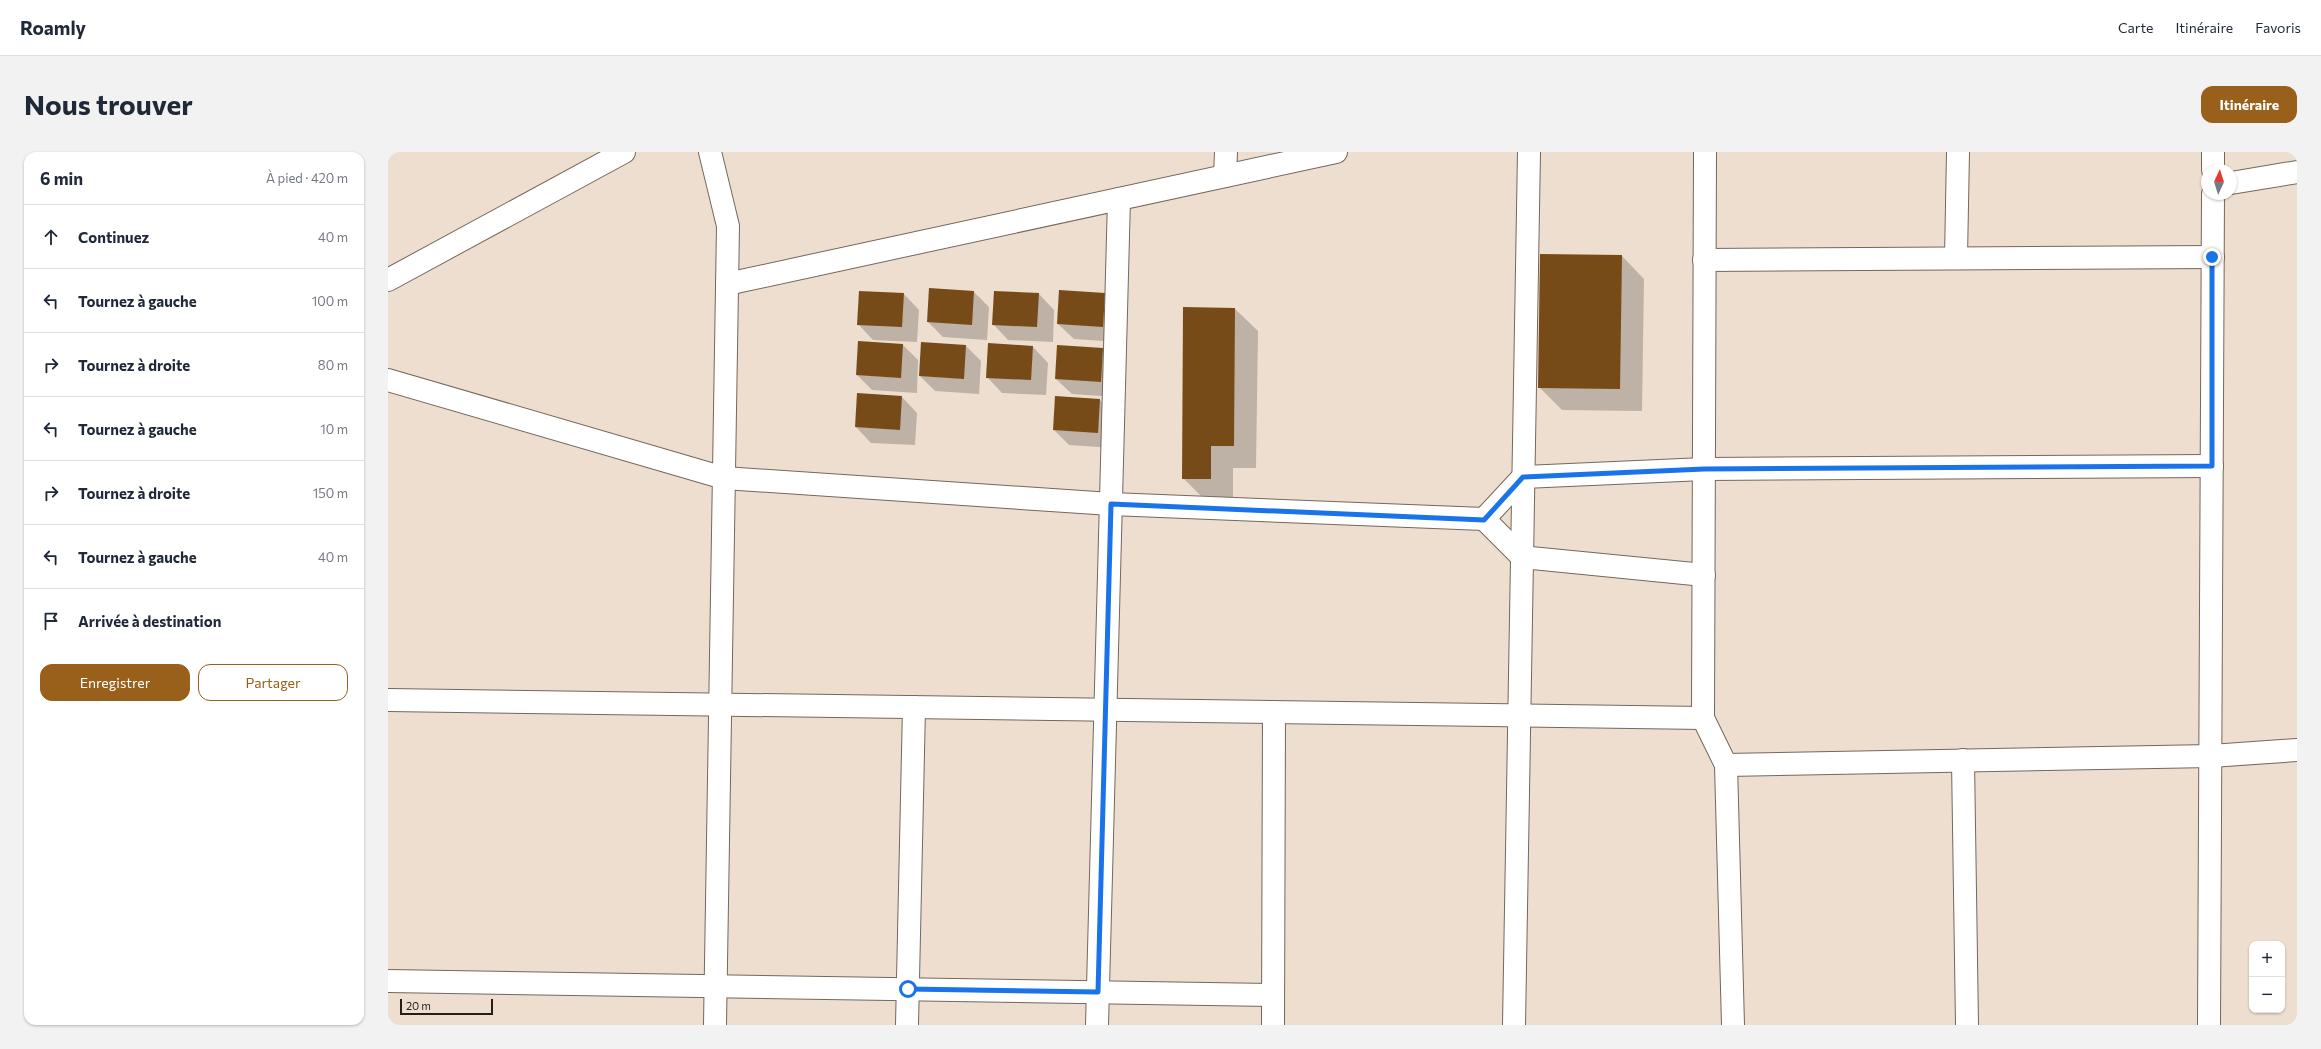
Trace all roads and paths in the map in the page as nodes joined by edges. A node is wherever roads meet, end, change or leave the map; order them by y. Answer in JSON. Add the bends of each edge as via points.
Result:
{"nodes":[{"id":1,"x":624,"y":152,"type":"edge"},
{"id":2,"x":710,"y":152,"type":"edge"},
{"id":3,"x":1226,"y":152,"type":"edge"},
{"id":4,"x":1336,"y":152,"type":"edge"},
{"id":5,"x":1529,"y":152,"type":"edge"},
{"id":6,"x":1705,"y":152,"type":"edge"},
{"id":7,"x":1958,"y":152,"type":"edge"},
{"id":8,"x":2213,"y":152,"type":"edge"},
{"id":9,"x":2213,"y":164,"type":"edge"},
{"id":10,"x":2297,"y":172,"type":"edge"},
{"id":11,"x":1225,"y":176,"type":"junction"},
{"id":12,"x":2237,"y":182,"type":"edge"},
{"id":13,"x":1118,"y":199,"type":"junction"},
{"id":14,"x":2213,"y":200,"type":"edge"},
{"id":15,"x":2212,"y":257,"type":"junction"},
{"id":16,"x":1956,"y":258,"type":"junction"},
{"id":17,"x":1704,"y":260,"type":"junction"},
{"id":18,"x":388,"y":280,"type":"edge"},
{"id":19,"x":727,"y":284,"type":"junction"},
{"id":20,"x":388,"y":380,"type":"edge"},
{"id":21,"x":2212,"y":466,"type":"junction"},
{"id":22,"x":1704,"y":469,"type":"junction"},
{"id":23,"x":1523,"y":477,"type":"junction"},
{"id":24,"x":724,"y":478,"type":"junction"},
{"id":25,"x":1111,"y":504,"type":"junction"},
{"id":26,"x":1484,"y":520,"type":"junction"},
{"id":27,"x":1522,"y":557,"type":"junction"},
{"id":28,"x":1704,"y":575,"type":"junction"},
{"id":29,"x":388,"y":700,"type":"edge"},
{"id":30,"x":720,"y":705,"type":"junction"},
{"id":31,"x":914,"y":707,"type":"junction"},
{"id":32,"x":1106,"y":710,"type":"junction"},
{"id":33,"x":1274,"y":712,"type":"junction"},
{"id":34,"x":1519,"y":715,"type":"junction"},
{"id":35,"x":1703,"y":718,"type":"junction"},
{"id":36,"x":2297,"y":750,"type":"edge"},
{"id":37,"x":2211,"y":756,"type":"junction"},
{"id":38,"x":1964,"y":760,"type":"junction"},
{"id":39,"x":1726,"y":765,"type":"junction"},
{"id":40,"x":388,"y":981,"type":"edge"},
{"id":41,"x":715,"y":986,"type":"junction"},
{"id":42,"x":908,"y":989,"type":"junction"},
{"id":43,"x":1098,"y":992,"type":"junction"},
{"id":44,"x":1273,"y":995,"type":"junction"},
{"id":45,"x":714,"y":1025,"type":"edge"},
{"id":46,"x":907,"y":1025,"type":"edge"},
{"id":47,"x":1097,"y":1025,"type":"edge"},
{"id":48,"x":1273,"y":1025,"type":"edge"},
{"id":49,"x":1514,"y":1025,"type":"edge"},
{"id":50,"x":1733,"y":1025,"type":"edge"},
{"id":51,"x":1967,"y":1025,"type":"edge"},
{"id":52,"x":2209,"y":1025,"type":"edge"}],
"edges":[{"from":1,"to":18,"type":"street"},
{"from":2,"to":19,"type":"street","via":[[728,226]]},
{"from":3,"to":11,"type":"street"},
{"from":4,"to":11,"type":"street"},
{"from":5,"to":23,"type":"street"},
{"from":6,"to":17,"type":"street"},
{"from":7,"to":16,"type":"street"},
{"from":8,"to":9,"type":"street"},
{"from":10,"to":12,"type":"street"},
{"from":11,"to":13,"type":"street"},
{"from":13,"to":19,"type":"street"},
{"from":13,"to":25,"type":"street"},
{"from":14,"to":15,"type":"street"},
{"from":15,"to":16,"type":"street"},
{"from":15,"to":21,"type":"street"},
{"from":16,"to":17,"type":"street"},
{"from":17,"to":22,"type":"street"},
{"from":19,"to":24,"type":"street"},
{"from":20,"to":24,"type":"street"},
{"from":21,"to":22,"type":"street"},
{"from":21,"to":37,"type":"street"},
{"from":22,"to":23,"type":"street"},
{"from":22,"to":28,"type":"street"},
{"from":23,"to":26,"type":"street"},
{"from":23,"to":27,"type":"street"},
{"from":24,"to":25,"type":"street"},
{"from":24,"to":30,"type":"street"},
{"from":25,"to":26,"type":"street"},
{"from":25,"to":32,"type":"street"},
{"from":26,"to":27,"type":"street"},
{"from":27,"to":28,"type":"street"},
{"from":27,"to":34,"type":"street"},
{"from":28,"to":35,"type":"street"},
{"from":29,"to":30,"type":"street"},
{"from":30,"to":31,"type":"street"},
{"from":30,"to":41,"type":"street"},
{"from":31,"to":32,"type":"street"},
{"from":31,"to":42,"type":"street"},
{"from":32,"to":33,"type":"street"},
{"from":32,"to":43,"type":"street"},
{"from":33,"to":34,"type":"street"},
{"from":33,"to":44,"type":"street"},
{"from":34,"to":35,"type":"street"},
{"from":34,"to":49,"type":"street"},
{"from":35,"to":39,"type":"street"},
{"from":36,"to":37,"type":"street"},
{"from":37,"to":38,"type":"street"},
{"from":37,"to":52,"type":"street"},
{"from":38,"to":39,"type":"street"},
{"from":38,"to":51,"type":"street"},
{"from":39,"to":50,"type":"street"},
{"from":40,"to":41,"type":"street"},
{"from":41,"to":42,"type":"street"},
{"from":41,"to":45,"type":"street"},
{"from":42,"to":43,"type":"street"},
{"from":42,"to":46,"type":"street"},
{"from":43,"to":44,"type":"street"},
{"from":43,"to":47,"type":"street"},
{"from":44,"to":48,"type":"street"}]}
